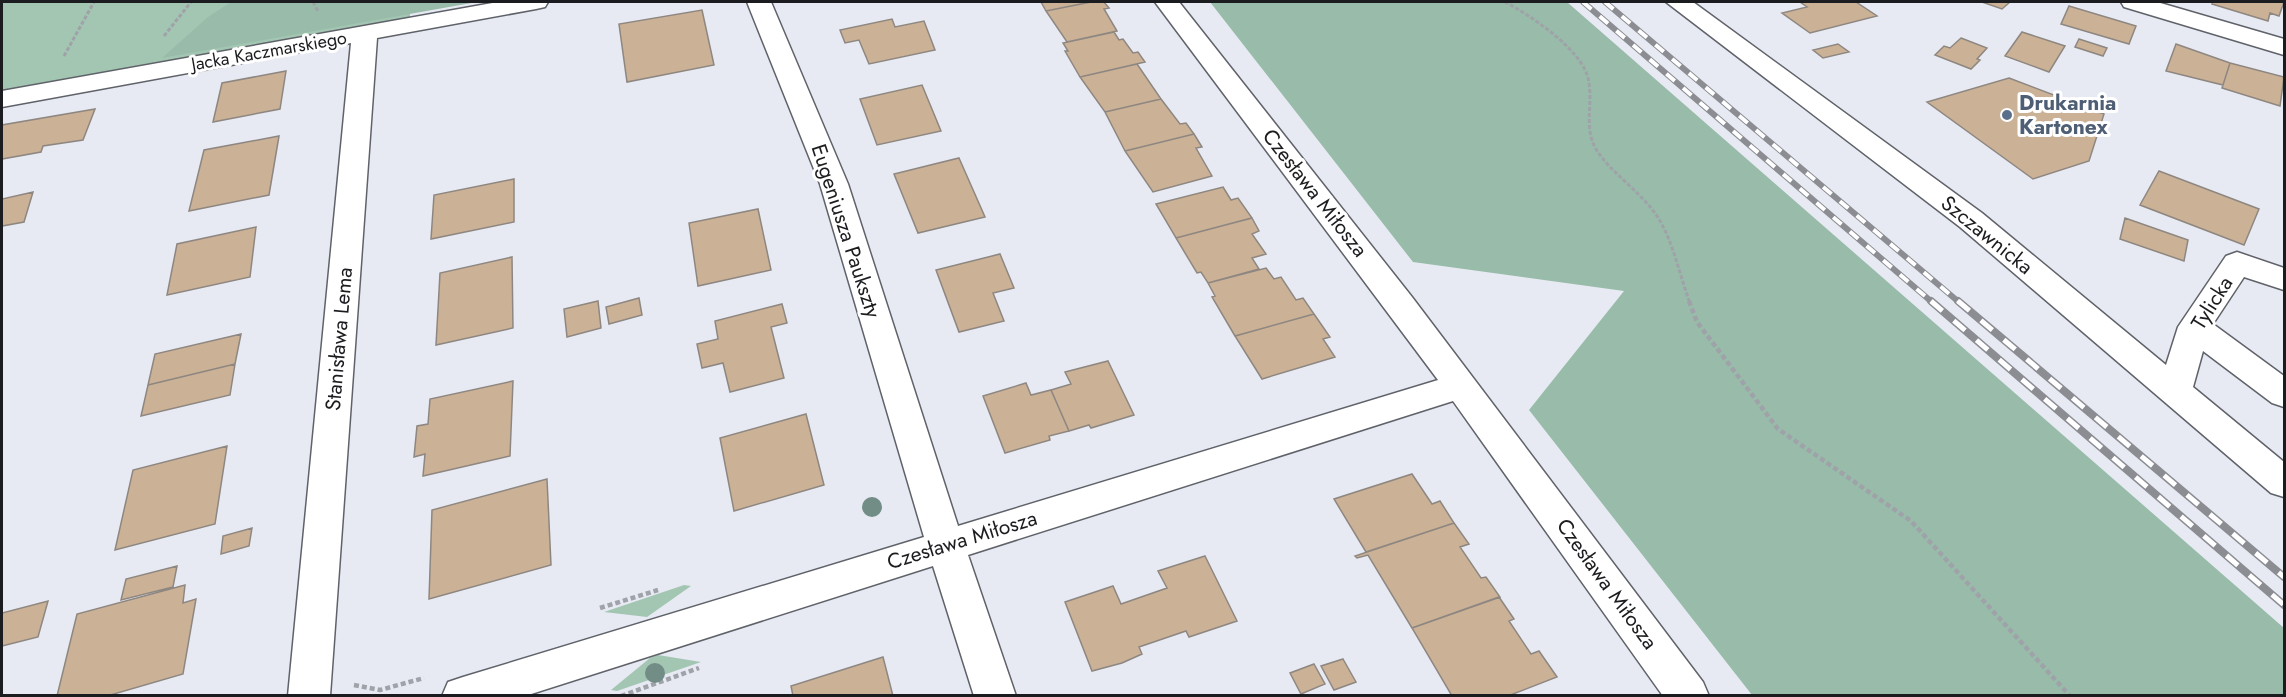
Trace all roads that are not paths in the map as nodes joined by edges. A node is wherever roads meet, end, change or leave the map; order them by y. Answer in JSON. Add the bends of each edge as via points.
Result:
{"nodes":[{"id":1,"x":536,"y":2,"type":"edge"},
{"id":2,"x":759,"y":2,"type":"edge"},
{"id":3,"x":1167,"y":2,"type":"edge"},
{"id":4,"x":1678,"y":2,"type":"edge"},
{"id":5,"x":2133,"y":2,"type":"edge"},
{"id":6,"x":366,"y":33,"type":"junction"},
{"id":7,"x":2284,"y":47,"type":"edge"},
{"id":8,"x":2,"y":99,"type":"edge"},
{"id":9,"x":2284,"y":279,"type":"edge"},
{"id":10,"x":2194,"y":327,"type":"junction"},
{"id":11,"x":1461,"y":386,"type":"junction"},
{"id":12,"x":2174,"y":392,"type":"junction"},
{"id":13,"x":2284,"y":394,"type":"edge"},
{"id":14,"x":2284,"y":483,"type":"edge"},
{"id":15,"x":945,"y":545,"type":"junction"},
{"id":16,"x":447,"y":686,"type":"edge"},
{"id":17,"x":309,"y":696,"type":"edge"},
{"id":18,"x":995,"y":696,"type":"edge"},
{"id":19,"x":1688,"y":696,"type":"edge"}],
"edges":[{"from":1,"to":6,"type":"street","name":"Jacka Kaczmarskiego"},
{"from":2,"to":15,"type":"street","name":"Eugeniusza Paukszty","via":[[834,184]]},
{"from":3,"to":11,"type":"street","name":"Czesława Miłosza"},
{"from":4,"to":12,"type":"street","name":"Szczawnicka","via":[[1971,220]]},
{"from":5,"to":7,"type":"street"},
{"from":6,"to":8,"type":"street","name":"Jacka Kaczmarskiego"},
{"from":6,"to":17,"type":"street","name":"Stanisława Lema"},
{"from":9,"to":10,"type":"street","name":"Tylicka","via":[[2237,263]]},
{"from":10,"to":12,"type":"street","name":"Tylicka"},
{"from":10,"to":13,"type":"street"},
{"from":11,"to":15,"type":"street","name":"Czesława Miłosza"},
{"from":11,"to":19,"type":"street","name":"Czesława Miłosza"},
{"from":12,"to":14,"type":"street","name":"Szczawnicka"},
{"from":15,"to":16,"type":"street","name":"Czesława Miłosza"},
{"from":15,"to":18,"type":"street","name":"Eugeniusza Paukszty"}]}
